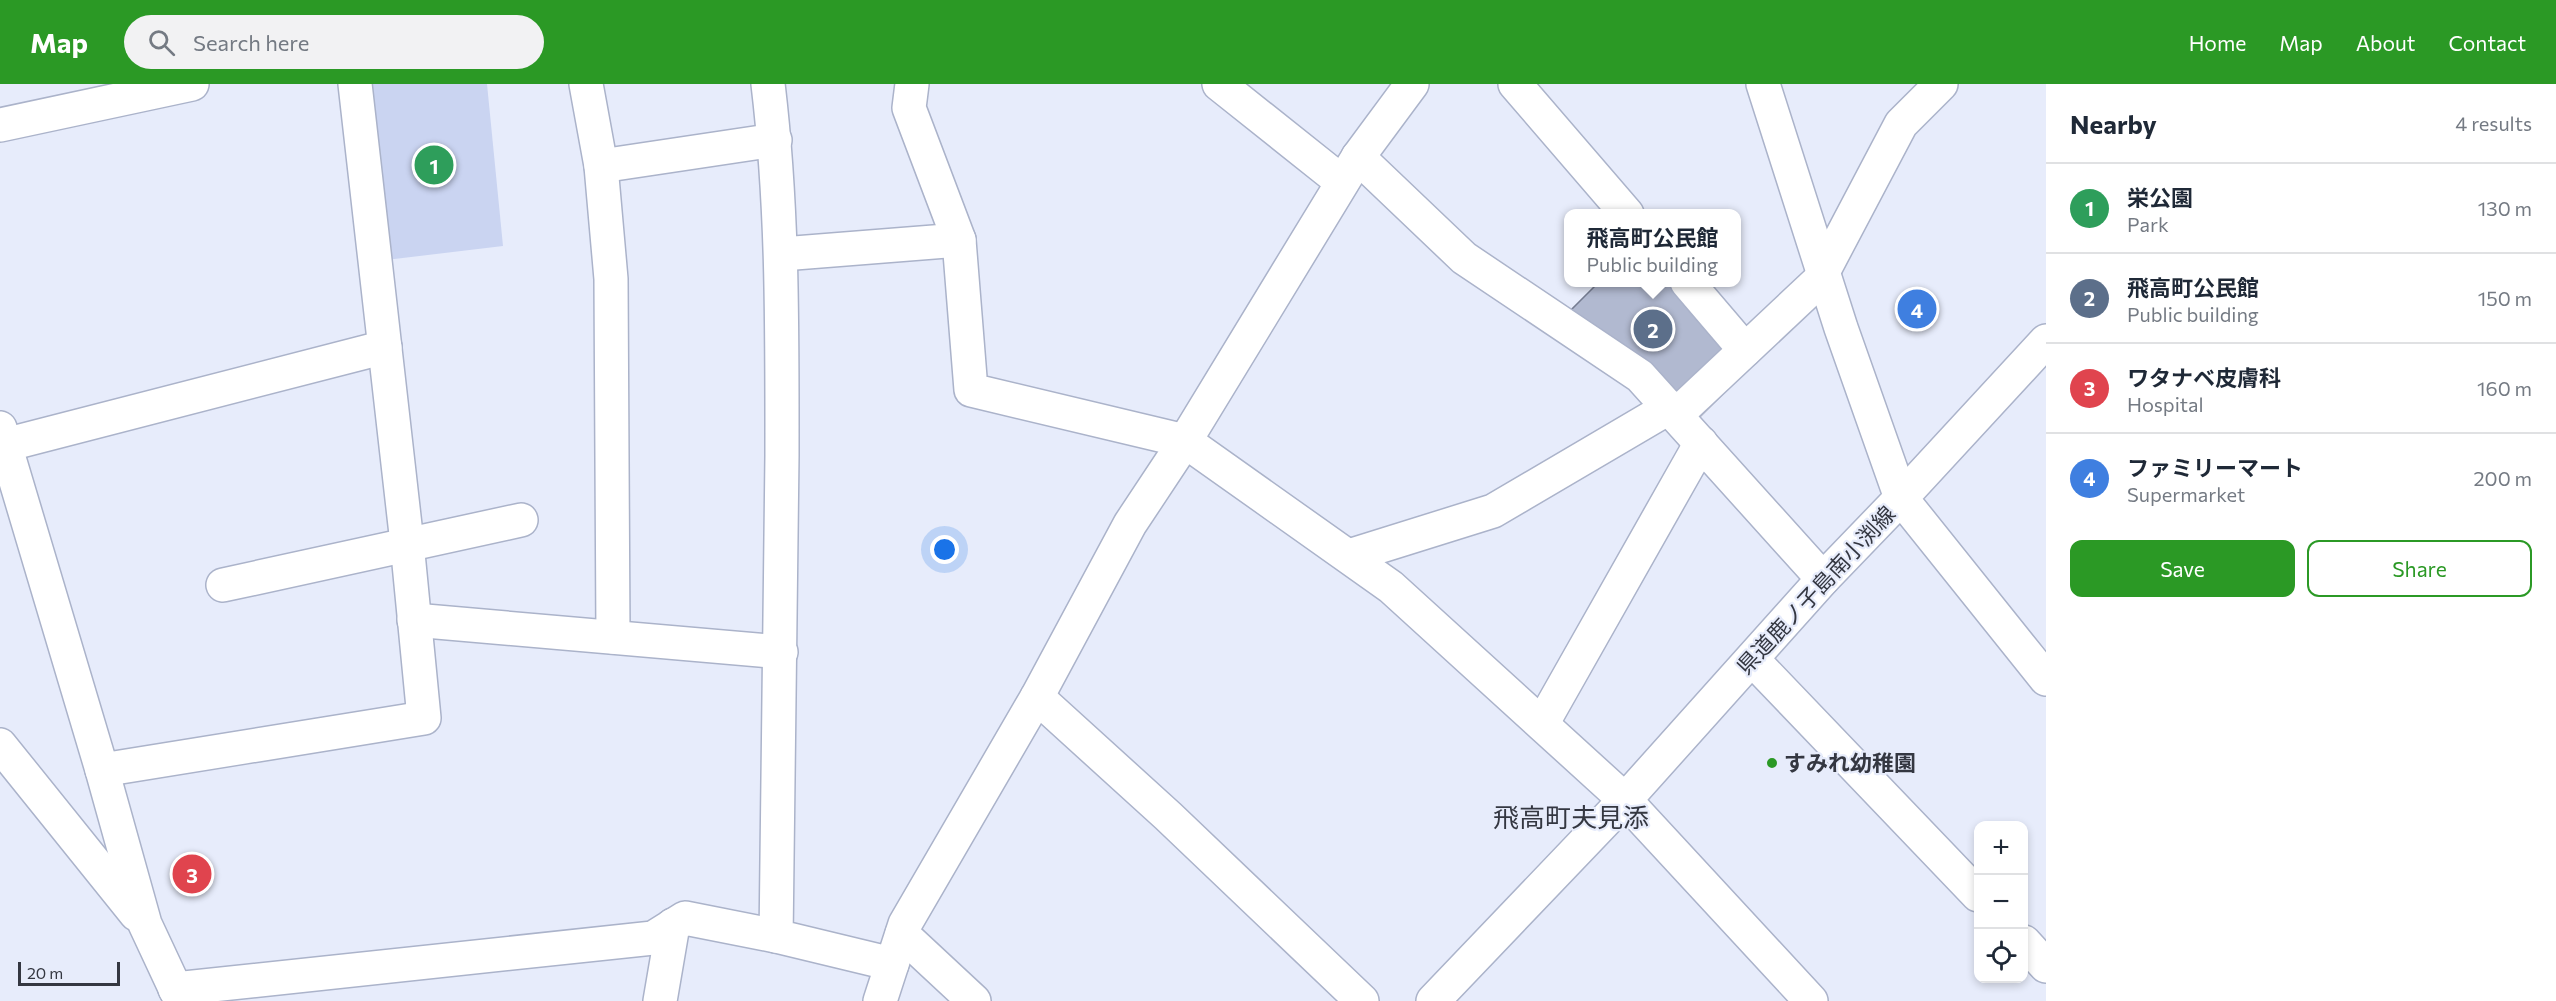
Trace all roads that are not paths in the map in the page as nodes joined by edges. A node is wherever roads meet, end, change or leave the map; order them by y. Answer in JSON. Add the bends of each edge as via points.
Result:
{"nodes":[{"id":1,"x":192,"y":84,"type":"edge"},
{"id":2,"x":355,"y":84,"type":"edge"},
{"id":3,"x":586,"y":84,"type":"edge"},
{"id":4,"x":768,"y":84,"type":"edge"},
{"id":5,"x":912,"y":84,"type":"edge"},
{"id":6,"x":1220,"y":84,"type":"edge"},
{"id":7,"x":1412,"y":84,"type":"edge"},
{"id":8,"x":1515,"y":84,"type":"edge"},
{"id":9,"x":1763,"y":84,"type":"edge"},
{"id":10,"x":1941,"y":84,"type":"edge"},
{"id":11,"x":0,"y":125,"type":"edge"},
{"id":12,"x":775,"y":140,"type":"junction"},
{"id":13,"x":601,"y":166,"type":"junction"},
{"id":14,"x":1350,"y":169,"type":"junction"},
{"id":15,"x":1624,"y":209,"type":"edge"},
{"id":16,"x":959,"y":240,"type":"junction"},
{"id":17,"x":782,"y":254,"type":"junction"},
{"id":18,"x":1824,"y":274,"type":"junction"},
{"id":19,"x":1690,"y":287,"type":"edge"},
{"id":20,"x":2046,"y":341,"type":"edge"},
{"id":21,"x":385,"y":347,"type":"junction"},
{"id":22,"x":1745,"y":350,"type":"junction"},
{"id":23,"x":1673,"y":411,"type":"junction"},
{"id":24,"x":3,"y":437,"type":"edge"},
{"id":25,"x":1185,"y":441,"type":"junction"},
{"id":26,"x":1701,"y":443,"type":"junction"},
{"id":27,"x":1901,"y":498,"type":"junction"},
{"id":28,"x":521,"y":520,"type":"dead end"},
{"id":29,"x":407,"y":543,"type":"junction"},
{"id":30,"x":1349,"y":556,"type":"junction"},
{"id":31,"x":1823,"y":579,"type":"junction"},
{"id":32,"x":223,"y":585,"type":"dead end"},
{"id":33,"x":414,"y":620,"type":"junction"},
{"id":34,"x":614,"y":637,"type":"junction"},
{"id":35,"x":781,"y":652,"type":"junction"},
{"id":36,"x":1752,"y":659,"type":"junction"},
{"id":37,"x":2046,"y":679,"type":"edge"},
{"id":38,"x":1037,"y":698,"type":"junction"},
{"id":39,"x":1542,"y":724,"type":"junction"},
{"id":40,"x":0,"y":745,"type":"edge"},
{"id":41,"x":102,"y":770,"type":"junction"},
{"id":42,"x":1625,"y":800,"type":"junction"},
{"id":43,"x":1974,"y":891,"type":"edge"},
{"id":44,"x":145,"y":924,"type":"junction"},
{"id":45,"x":674,"y":925,"type":"junction"},
{"id":46,"x":902,"y":934,"type":"junction"},
{"id":47,"x":776,"y":936,"type":"junction"},
{"id":48,"x":2028,"y":946,"type":"edge"},
{"id":49,"x":892,"y":964,"type":"junction"},
{"id":50,"x":2046,"y":966,"type":"edge"},
{"id":51,"x":178,"y":995,"type":"edge"},
{"id":52,"x":660,"y":1001,"type":"edge"},
{"id":53,"x":880,"y":1001,"type":"edge"},
{"id":54,"x":974,"y":1001,"type":"edge"},
{"id":55,"x":1362,"y":1001,"type":"edge"},
{"id":56,"x":1433,"y":1001,"type":"edge"},
{"id":57,"x":1811,"y":1001,"type":"edge"}],
"edges":[{"from":1,"to":11,"type":"street"},
{"from":2,"to":21,"type":"street"},
{"from":3,"to":13,"type":"street"},
{"from":4,"to":12,"type":"street"},
{"from":5,"to":16,"type":"street","via":[[909,108]]},
{"from":6,"to":14,"type":"street"},
{"from":7,"to":14,"type":"street"},
{"from":8,"to":15,"type":"street"},
{"from":9,"to":18,"type":"street","name":"県道鹿ノ子島南小渕線"},
{"from":10,"to":18,"type":"street","via":[[1901,124]]},
{"from":12,"to":13,"type":"street"},
{"from":12,"to":17,"type":"street"},
{"from":13,"to":34,"type":"street","via":[[611,279]]},
{"from":14,"to":23,"type":"street","via":[[1464,258],[1640,376]]},
{"from":14,"to":25,"type":"street"},
{"from":16,"to":17,"type":"street"},
{"from":16,"to":25,"type":"street","via":[[971,390]]},
{"from":17,"to":35,"type":"street"},
{"from":18,"to":22,"type":"street"},
{"from":18,"to":27,"type":"street","name":"県道鹿ノ子島南小渕線"},
{"from":19,"to":22,"type":"street"},
{"from":20,"to":27,"type":"street"},
{"from":21,"to":24,"type":"street"},
{"from":21,"to":29,"type":"street"},
{"from":22,"to":23,"type":"street"},
{"from":23,"to":26,"type":"street"},
{"from":23,"to":30,"type":"street","via":[[1493,511]]},
{"from":24,"to":41,"type":"street"},
{"from":25,"to":30,"type":"street"},
{"from":25,"to":38,"type":"street","via":[[1130,524]]},
{"from":26,"to":31,"type":"street"},
{"from":26,"to":39,"type":"street"},
{"from":27,"to":31,"type":"street","name":"県道鹿ノ子島南小渕線"},
{"from":27,"to":37,"type":"street"},
{"from":28,"to":29,"type":"street"},
{"from":29,"to":32,"type":"street"},
{"from":29,"to":33,"type":"street"},
{"from":30,"to":39,"type":"street","via":[[1390,587]]},
{"from":31,"to":36,"type":"street","name":"県道鹿ノ子島南小渕線"},
{"from":33,"to":34,"type":"street"},
{"from":33,"to":41,"type":"street","via":[[424,718]]},
{"from":34,"to":35,"type":"street"},
{"from":35,"to":47,"type":"street"},
{"from":36,"to":42,"type":"street","name":"県道鹿ノ子島南小渕線"},
{"from":36,"to":43,"type":"street"},
{"from":38,"to":46,"type":"street"},
{"from":38,"to":55,"type":"street","via":[[1168,816]]},
{"from":39,"to":42,"type":"street"},
{"from":40,"to":44,"type":"street"},
{"from":41,"to":44,"type":"street"},
{"from":42,"to":56,"type":"street","name":"県道鹿ノ子島南小渕線"},
{"from":42,"to":57,"type":"street"},
{"from":44,"to":51,"type":"street"},
{"from":45,"to":47,"type":"street","via":[[685,918]]},
{"from":45,"to":51,"type":"street","via":[[653,938]]},
{"from":45,"to":52,"type":"street"},
{"from":46,"to":49,"type":"street"},
{"from":46,"to":54,"type":"street"},
{"from":47,"to":49,"type":"street"},
{"from":48,"to":50,"type":"street"},
{"from":49,"to":53,"type":"street"}]}
